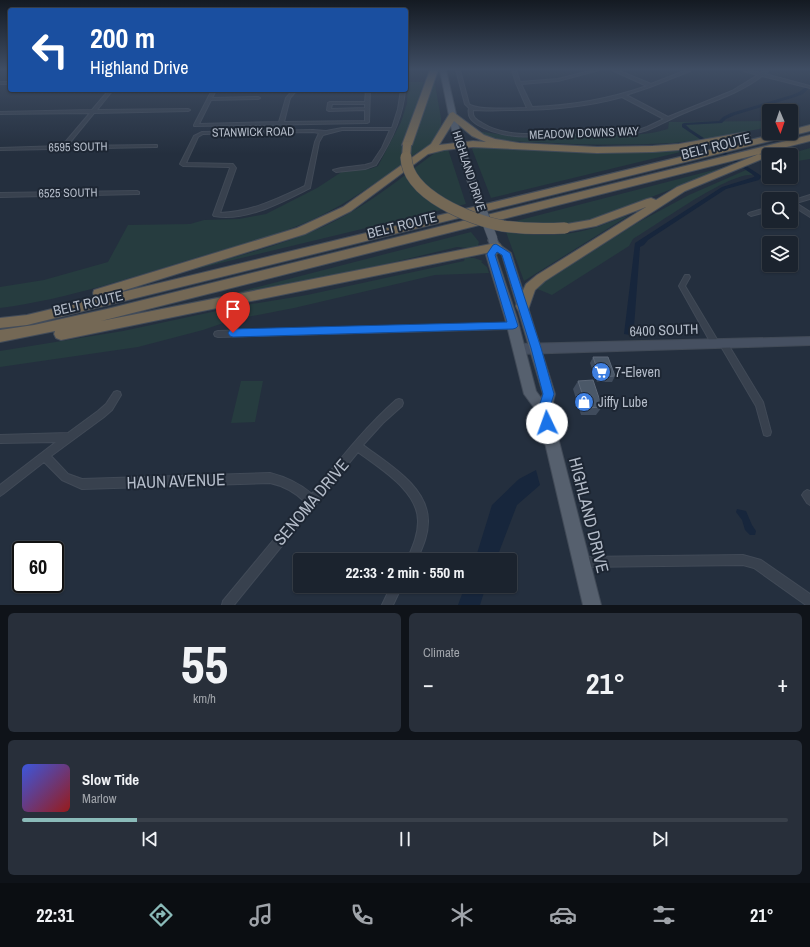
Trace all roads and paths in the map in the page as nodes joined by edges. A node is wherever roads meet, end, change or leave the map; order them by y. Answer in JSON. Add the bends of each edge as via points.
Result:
{"nodes":[{"id":1,"x":104,"y":98,"type":"edge"},
{"id":2,"x":247,"y":98,"type":"edge"},
{"id":3,"x":288,"y":98,"type":"edge"},
{"id":4,"x":367,"y":98,"type":"edge"},
{"id":5,"x":402,"y":98,"type":"edge"},
{"id":6,"x":424,"y":98,"type":"edge"},
{"id":7,"x":449,"y":98,"type":"edge"},
{"id":8,"x":465,"y":98,"type":"edge"},
{"id":9,"x":525,"y":98,"type":"edge"},
{"id":10,"x":608,"y":98,"type":"edge"},
{"id":11,"x":628,"y":98,"type":"edge"},
{"id":12,"x":716,"y":98,"type":"edge"},
{"id":13,"x":210,"y":99,"type":"joint"},
{"id":14,"x":367,"y":103,"type":"junction"},
{"id":15,"x":471,"y":108,"type":"junction"},
{"id":16,"x":530,"y":108,"type":"junction"},
{"id":17,"x":367,"y":109,"type":"junction"},
{"id":18,"x":188,"y":110,"type":"dead end"},
{"id":19,"x":93,"y":112,"type":"junction"},
{"id":20,"x":0,"y":113,"type":"edge"},
{"id":21,"x":453,"y":115,"type":"junction"},
{"id":22,"x":668,"y":118,"type":"junction"},
{"id":23,"x":281,"y":123,"type":"junction"},
{"id":24,"x":810,"y":124,"type":"edge"},
{"id":25,"x":798,"y":126,"type":"edge"},
{"id":26,"x":810,"y":128,"type":"edge"},
{"id":27,"x":393,"y":129,"type":"junction"},
{"id":28,"x":798,"y":131,"type":"edge"},
{"id":29,"x":324,"y":132,"type":"junction"},
{"id":30,"x":762,"y":132,"type":"edge"},
{"id":31,"x":810,"y":138,"type":"edge"},
{"id":32,"x":762,"y":140,"type":"edge"},
{"id":33,"x":810,"y":141,"type":"edge"},
{"id":34,"x":459,"y":145,"type":"junction"},
{"id":35,"x":155,"y":146,"type":"dead end"},
{"id":36,"x":518,"y":146,"type":"junction"},
{"id":37,"x":63,"y":148,"type":"junction"},
{"id":38,"x":0,"y":149,"type":"edge"},
{"id":39,"x":425,"y":154,"type":"junction"},
{"id":40,"x":336,"y":170,"type":"dead end"},
{"id":41,"x":681,"y":189,"type":"junction"},
{"id":42,"x":137,"y":193,"type":"dead end"},
{"id":43,"x":0,"y":195,"type":"edge"},
{"id":44,"x":810,"y":197,"type":"edge"},
{"id":45,"x":798,"y":201,"type":"edge"},
{"id":46,"x":798,"y":207,"type":"edge"},
{"id":47,"x":762,"y":211,"type":"edge"},
{"id":48,"x":751,"y":214,"type":"dead end"},
{"id":49,"x":810,"y":215,"type":"edge"},
{"id":50,"x":494,"y":243,"type":"junction"},
{"id":51,"x":687,"y":277,"type":"dead end"},
{"id":52,"x":523,"y":306,"type":"junction"},
{"id":53,"x":0,"y":318,"type":"edge"},
{"id":54,"x":0,"y":323,"type":"edge"},
{"id":55,"x":513,"y":326,"type":"junction"},
{"id":56,"x":218,"y":334,"type":"dead end"},
{"id":57,"x":0,"y":336,"type":"edge"},
{"id":58,"x":810,"y":341,"type":"edge"},
{"id":59,"x":0,"y":343,"type":"edge"},
{"id":60,"x":719,"y":343,"type":"junction"},
{"id":61,"x":536,"y":348,"type":"junction"},
{"id":62,"x":519,"y":349,"type":"junction"},
{"id":63,"x":117,"y":395,"type":"dead end"},
{"id":64,"x":399,"y":403,"type":"dead end"},
{"id":65,"x":544,"y":410,"type":"junction"},
{"id":66,"x":767,"y":432,"type":"dead end"},
{"id":67,"x":69,"y":437,"type":"junction"},
{"id":68,"x":0,"y":439,"type":"edge"},
{"id":69,"x":357,"y":446,"type":"junction"},
{"id":70,"x":44,"y":456,"type":"junction"},
{"id":71,"x":0,"y":491,"type":"edge"},
{"id":72,"x":312,"y":501,"type":"junction"},
{"id":73,"x":415,"y":553,"type":"edge"},
{"id":74,"x":582,"y":562,"type":"junction"},
{"id":75,"x":393,"y":593,"type":"edge"},
{"id":76,"x":810,"y":601,"type":"edge"},
{"id":77,"x":227,"y":605,"type":"edge"},
{"id":78,"x":387,"y":605,"type":"edge"},
{"id":79,"x":592,"y":605,"type":"edge"}],
"edges":[{"from":1,"to":19,"type":"street"},
{"from":2,"to":13,"type":"street"},
{"from":3,"to":23,"type":"street"},
{"from":4,"to":14,"type":"street"},
{"from":5,"to":27,"type":"street"},
{"from":6,"to":41,"type":"highway","bridge":true,"via":[[407,145],[407,168],[426,192],[447,206],[494,224],[540,230],[592,223]]},
{"from":7,"to":21,"type":"main road","name":"HIGHLAND DRIVE"},
{"from":8,"to":15,"type":"street","name":"MEADOW DOWNS WAY"},
{"from":9,"to":16,"type":"street"},
{"from":10,"to":16,"type":"street","via":[[579,105]]},
{"from":11,"to":22,"type":"street"},
{"from":12,"to":22,"type":"street","name":"MEADOW DOWNS WAY"},
{"from":13,"to":23,"type":"street","via":[[196,125]]},
{"from":14,"to":17,"type":"street"},
{"from":14,"to":17,"type":"street","via":[[330,104],[329,110]]},
{"from":15,"to":16,"type":"street"},
{"from":15,"to":22,"type":"street","name":"MEADOW DOWNS WAY","via":[[472,118],[479,124],[496,132],[516,135],[636,132],[649,130]]},
{"from":17,"to":23,"type":"street","via":[[367,122]]},
{"from":18,"to":19,"type":"street"},
{"from":19,"to":20,"type":"street"},
{"from":19,"to":37,"type":"street"},
{"from":21,"to":34,"type":"main road","name":"HIGHLAND DRIVE"},
{"from":21,"to":36,"type":"highway","via":[[479,136]]},
{"from":21,"to":39,"type":"highway","via":[[434,146]]},
{"from":24,"to":25,"type":"highway"},
{"from":26,"to":28,"type":"highway","name":"BELT ROUTE"},
{"from":27,"to":29,"type":"street","via":[[342,129]]},
{"from":27,"to":40,"type":"street","via":[[371,166]]},
{"from":29,"to":29,"type":"street","name":"STANWICK ROAD","via":[[318,139],[308,187],[263,209],[216,216],[233,168],[228,163],[183,164],[197,135],[204,133]]},
{"from":30,"to":36,"type":"highway","via":[[653,149],[597,150]]},
{"from":31,"to":57,"type":"highway","name":"BELT ROUTE","via":[[107,314]]},
{"from":32,"to":54,"type":"highway","name":"BELT ROUTE","via":[[27,320]]},
{"from":33,"to":41,"type":"highway","via":[[764,154]]},
{"from":34,"to":36,"type":"highway"},
{"from":34,"to":39,"type":"highway","via":[[442,147]]},
{"from":34,"to":50,"type":"main road","name":"HIGHLAND DRIVE","bridge":true},
{"from":35,"to":37,"type":"street","name":"6595 SOUTH"},
{"from":37,"to":38,"type":"street","name":"6595 SOUTH"},
{"from":39,"to":53,"type":"highway","via":[[347,209],[301,231],[98,294]]},
{"from":41,"to":52,"type":"highway","via":[[541,278],[530,288]]},
{"from":42,"to":43,"type":"street","name":"6525 SOUTH"},
{"from":44,"to":45,"type":"street"},
{"from":46,"to":49,"type":"street"},
{"from":47,"to":48,"type":"street"},
{"from":50,"to":52,"type":"main road","name":"HIGHLAND DRIVE","via":[[506,253]]},
{"from":50,"to":55,"type":"main road","name":"HIGHLAND DRIVE","via":[[491,254]]},
{"from":50,"to":59,"type":"highway","via":[[308,286],[36,339]]},
{"from":51,"to":60,"type":"street","via":[[682,286]]},
{"from":52,"to":61,"type":"main road","name":"HIGHLAND DRIVE"},
{"from":55,"to":56,"type":"street"},
{"from":55,"to":62,"type":"main road","name":"HIGHLAND DRIVE"},
{"from":58,"to":60,"type":"street","name":"6400 SOUTH"},
{"from":60,"to":61,"type":"street","name":"6400 SOUTH"},
{"from":60,"to":66,"type":"street","via":[[760,405]]},
{"from":61,"to":62,"type":"street","name":"6400 SOUTH"},
{"from":61,"to":65,"type":"main road","name":"HIGHLAND DRIVE","via":[[549,394]]},
{"from":62,"to":65,"type":"main road","name":"HIGHLAND DRIVE","via":[[530,394]]},
{"from":63,"to":67,"type":"street","via":[[105,411]]},
{"from":64,"to":69,"type":"street","name":"SENOMA DRIVE"},
{"from":65,"to":74,"type":"main road","name":"HIGHLAND DRIVE"},
{"from":67,"to":68,"type":"street"},
{"from":67,"to":70,"type":"street"},
{"from":69,"to":72,"type":"street","name":"SENOMA DRIVE"},
{"from":69,"to":73,"type":"street","via":[[406,485],[420,503],[424,518],[423,534]]},
{"from":70,"to":71,"type":"street"},
{"from":70,"to":72,"type":"street","name":"HAUN AVENUE","via":[[65,477],[82,484],[270,478],[294,485]]},
{"from":72,"to":77,"type":"street","name":"SENOMA DRIVE"},
{"from":74,"to":76,"type":"street","via":[[743,560],[757,564]]},
{"from":74,"to":79,"type":"main road","name":"HIGHLAND DRIVE"},
{"from":75,"to":78,"type":"street"}]}
